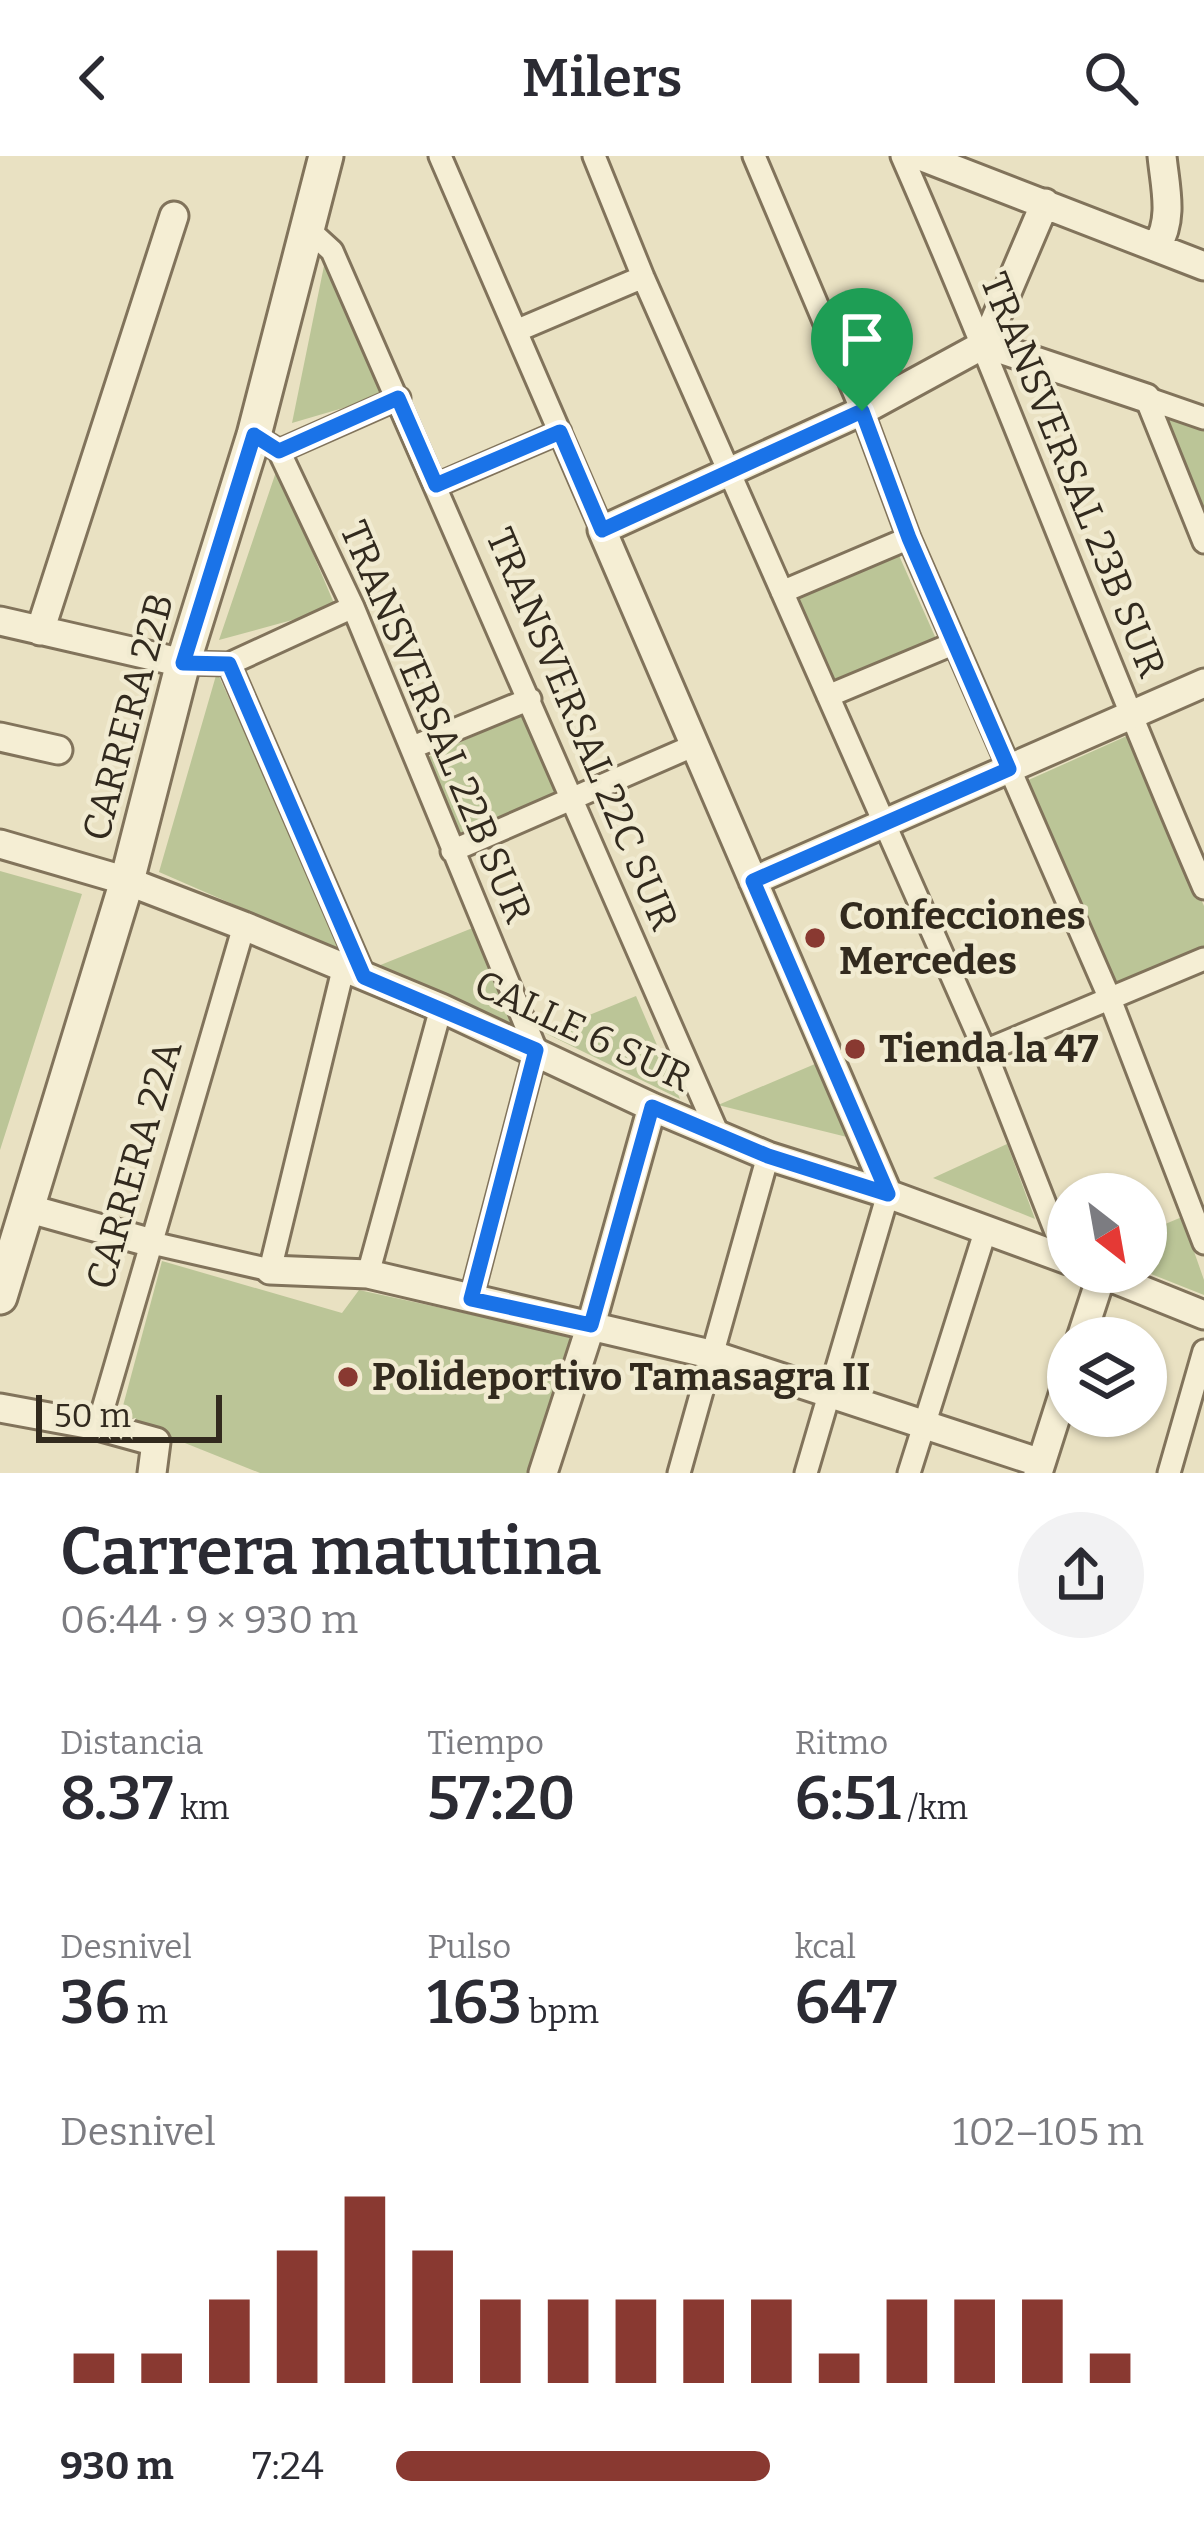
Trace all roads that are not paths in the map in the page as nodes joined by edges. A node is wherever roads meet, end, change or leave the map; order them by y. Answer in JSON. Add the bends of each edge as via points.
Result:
{"nodes":[{"id":1,"x":326,"y":156,"type":"edge"},
{"id":2,"x":440,"y":156,"type":"edge"},
{"id":3,"x":594,"y":156,"type":"edge"},
{"id":4,"x":754,"y":156,"type":"edge"},
{"id":5,"x":902,"y":156,"type":"edge"},
{"id":6,"x":920,"y":156,"type":"edge"},
{"id":7,"x":1162,"y":156,"type":"edge"},
{"id":8,"x":1045,"y":202,"type":"junction"},
{"id":9,"x":174,"y":215,"type":"dead end"},
{"id":10,"x":309,"y":230,"type":"junction"},
{"id":11,"x":1157,"y":246,"type":"junction"},
{"id":12,"x":1204,"y":266,"type":"edge"},
{"id":13,"x":643,"y":277,"type":"junction"},
{"id":14,"x":516,"y":331,"type":"junction"},
{"id":15,"x":985,"y":344,"type":"junction"},
{"id":16,"x":398,"y":398,"type":"junction"},
{"id":17,"x":1145,"y":398,"type":"junction"},
{"id":18,"x":862,"y":411,"type":"junction"},
{"id":19,"x":1204,"y":418,"type":"edge"},
{"id":20,"x":560,"y":432,"type":"junction"},
{"id":21,"x":266,"y":443,"type":"junction"},
{"id":22,"x":729,"y":473,"type":"junction"},
{"id":23,"x":436,"y":485,"type":"junction"},
{"id":24,"x":602,"y":530,"type":"junction"},
{"id":25,"x":909,"y":538,"type":"junction"},
{"id":26,"x":1204,"y":542,"type":"edge"},
{"id":27,"x":782,"y":592,"type":"junction"},
{"id":28,"x":353,"y":607,"type":"junction"},
{"id":29,"x":0,"y":621,"type":"edge"},
{"id":30,"x":40,"y":631,"type":"junction"},
{"id":31,"x":955,"y":643,"type":"junction"},
{"id":32,"x":183,"y":663,"type":"junction"},
{"id":33,"x":229,"y":664,"type":"junction"},
{"id":34,"x":1204,"y":683,"type":"edge"},
{"id":35,"x":828,"y":696,"type":"junction"},
{"id":36,"x":530,"y":699,"type":"junction"},
{"id":37,"x":1130,"y":716,"type":"junction"},
{"id":38,"x":0,"y":736,"type":"edge"},
{"id":39,"x":695,"y":745,"type":"junction"},
{"id":40,"x":413,"y":747,"type":"junction"},
{"id":41,"x":58,"y":750,"type":"dead end"},
{"id":42,"x":1009,"y":769,"type":"junction"},
{"id":43,"x":572,"y":797,"type":"junction"},
{"id":44,"x":884,"y":824,"type":"junction"},
{"id":45,"x":0,"y":844,"type":"edge"},
{"id":46,"x":452,"y":851,"type":"junction"},
{"id":47,"x":128,"y":881,"type":"junction"},
{"id":48,"x":753,"y":881,"type":"junction"},
{"id":49,"x":1204,"y":888,"type":"edge"},
{"id":50,"x":244,"y":926,"type":"junction"},
{"id":51,"x":1204,"y":959,"type":"edge"},
{"id":52,"x":354,"y":974,"type":"junction"},
{"id":53,"x":1111,"y":999,"type":"junction"},
{"id":54,"x":441,"y":1008,"type":"junction"},
{"id":55,"x":536,"y":1050,"type":"junction"},
{"id":56,"x":985,"y":1051,"type":"junction"},
{"id":57,"x":652,"y":1107,"type":"junction"},
{"id":58,"x":718,"y":1134,"type":"junction"},
{"id":59,"x":768,"y":1156,"type":"junction"},
{"id":60,"x":888,"y":1194,"type":"junction"},
{"id":61,"x":1047,"y":1207,"type":"edge"},
{"id":62,"x":17,"y":1226,"type":"edge"},
{"id":63,"x":986,"y":1229,"type":"junction"},
{"id":64,"x":152,"y":1243,"type":"junction"},
{"id":65,"x":1204,"y":1243,"type":"edge"},
{"id":66,"x":1047,"y":1252,"type":"edge"},
{"id":67,"x":270,"y":1270,"type":"junction"},
{"id":68,"x":368,"y":1274,"type":"junction"},
{"id":69,"x":1150,"y":1293,"type":"edge"},
{"id":70,"x":0,"y":1297,"type":"edge"},
{"id":71,"x":471,"y":1299,"type":"junction"},
{"id":72,"x":1204,"y":1315,"type":"edge"},
{"id":73,"x":591,"y":1325,"type":"junction"},
{"id":74,"x":1204,"y":1351,"type":"edge"},
{"id":75,"x":710,"y":1354,"type":"junction"},
{"id":76,"x":828,"y":1393,"type":"junction"},
{"id":77,"x":0,"y":1408,"type":"edge"},
{"id":78,"x":923,"y":1422,"type":"junction"},
{"id":79,"x":98,"y":1426,"type":"junction"},
{"id":80,"x":1049,"y":1437,"type":"edge"},
{"id":81,"x":155,"y":1461,"type":"edge"},
{"id":82,"x":1039,"y":1468,"type":"edge"},
{"id":83,"x":543,"y":1473,"type":"edge"},
{"id":84,"x":679,"y":1473,"type":"edge"},
{"id":85,"x":806,"y":1473,"type":"edge"},
{"id":86,"x":909,"y":1473,"type":"edge"},
{"id":87,"x":1169,"y":1473,"type":"edge"}],
"edges":[{"from":1,"to":10,"type":"street","name":"CARRERA 22B"},
{"from":2,"to":14,"type":"street"},
{"from":3,"to":13,"type":"street"},
{"from":4,"to":18,"type":"street"},
{"from":5,"to":15,"type":"street","name":"TRANSVERSAL 23B SUR"},
{"from":6,"to":8,"type":"street"},
{"from":7,"to":11,"type":"street","via":[[1168,215]]},
{"from":8,"to":11,"type":"street"},
{"from":8,"to":15,"type":"street"},
{"from":9,"to":30,"type":"street"},
{"from":10,"to":16,"type":"street","name":"TRANSVERSAL 22C SUR","via":[[332,251]]},
{"from":10,"to":21,"type":"street","name":"CARRERA 22B"},
{"from":11,"to":12,"type":"street"},
{"from":13,"to":14,"type":"street"},
{"from":13,"to":22,"type":"street"},
{"from":14,"to":20,"type":"street"},
{"from":15,"to":17,"type":"street"},
{"from":15,"to":18,"type":"street"},
{"from":15,"to":37,"type":"street","name":"TRANSVERSAL 23B SUR"},
{"from":16,"to":21,"type":"street"},
{"from":16,"to":23,"type":"street","name":"TRANSVERSAL 22C SUR"},
{"from":17,"to":19,"type":"street"},
{"from":17,"to":26,"type":"street"},
{"from":18,"to":22,"type":"street"},
{"from":18,"to":25,"type":"street"},
{"from":20,"to":23,"type":"street"},
{"from":20,"to":24,"type":"street"},
{"from":21,"to":28,"type":"street","name":"TRANSVERSAL 22B SUR"},
{"from":21,"to":32,"type":"street","name":"CARRERA 22B"},
{"from":22,"to":24,"type":"street"},
{"from":22,"to":27,"type":"street"},
{"from":23,"to":36,"type":"street","name":"TRANSVERSAL 22C SUR"},
{"from":24,"to":39,"type":"street"},
{"from":25,"to":27,"type":"street"},
{"from":25,"to":31,"type":"street"},
{"from":27,"to":35,"type":"street"},
{"from":28,"to":33,"type":"street"},
{"from":28,"to":40,"type":"street","name":"TRANSVERSAL 22B SUR"},
{"from":29,"to":30,"type":"street"},
{"from":30,"to":32,"type":"street"},
{"from":31,"to":35,"type":"street"},
{"from":31,"to":42,"type":"street"},
{"from":32,"to":33,"type":"street"},
{"from":32,"to":47,"type":"street","name":"CARRERA 22B"},
{"from":33,"to":52,"type":"street"},
{"from":34,"to":37,"type":"street"},
{"from":35,"to":44,"type":"street"},
{"from":36,"to":40,"type":"street"},
{"from":36,"to":43,"type":"street","name":"TRANSVERSAL 22C SUR"},
{"from":37,"to":42,"type":"street"},
{"from":37,"to":49,"type":"street","name":"TRANSVERSAL 23B SUR"},
{"from":38,"to":41,"type":"street"},
{"from":39,"to":43,"type":"street"},
{"from":39,"to":48,"type":"street"},
{"from":40,"to":46,"type":"street","name":"TRANSVERSAL 22B SUR"},
{"from":42,"to":44,"type":"street"},
{"from":42,"to":53,"type":"street"},
{"from":43,"to":46,"type":"street"},
{"from":43,"to":58,"type":"street","name":"TRANSVERSAL 22C SUR"},
{"from":44,"to":48,"type":"street"},
{"from":44,"to":56,"type":"street"},
{"from":45,"to":47,"type":"street","name":"CALLE 6 SUR"},
{"from":46,"to":55,"type":"street","name":"TRANSVERSAL 22B SUR"},
{"from":47,"to":50,"type":"street","name":"CALLE 6 SUR"},
{"from":47,"to":62,"type":"street","name":"CARRERA 22B"},
{"from":48,"to":60,"type":"street"},
{"from":50,"to":52,"type":"street","name":"CALLE 6 SUR"},
{"from":50,"to":64,"type":"street","name":"CARRERA 22A"},
{"from":51,"to":53,"type":"street"},
{"from":52,"to":54,"type":"street","name":"CALLE 6 SUR"},
{"from":52,"to":67,"type":"street"},
{"from":53,"to":56,"type":"street"},
{"from":53,"to":65,"type":"street"},
{"from":54,"to":55,"type":"street","name":"CALLE 6 SUR"},
{"from":54,"to":68,"type":"street"},
{"from":55,"to":57,"type":"street","name":"CALLE 6 SUR"},
{"from":55,"to":71,"type":"street"},
{"from":56,"to":61,"type":"street"},
{"from":57,"to":58,"type":"street","name":"CALLE 6 SUR"},
{"from":57,"to":73,"type":"street"},
{"from":58,"to":59,"type":"street","name":"CALLE 6 SUR"},
{"from":59,"to":60,"type":"street","name":"CALLE 6 SUR"},
{"from":59,"to":75,"type":"street"},
{"from":60,"to":63,"type":"street","name":"CALLE 6 SUR"},
{"from":60,"to":76,"type":"street"},
{"from":62,"to":64,"type":"street"},
{"from":62,"to":70,"type":"street","name":"CARRERA 22B"},
{"from":63,"to":66,"type":"street","name":"CALLE 6 SUR"},
{"from":63,"to":78,"type":"street"},
{"from":64,"to":67,"type":"street"},
{"from":64,"to":79,"type":"street","name":"CARRERA 22A"},
{"from":67,"to":68,"type":"street"},
{"from":68,"to":71,"type":"street"},
{"from":69,"to":72,"type":"street"},
{"from":71,"to":73,"type":"street"},
{"from":73,"to":75,"type":"street"},
{"from":73,"to":83,"type":"street"},
{"from":74,"to":87,"type":"street"},
{"from":75,"to":76,"type":"street"},
{"from":75,"to":84,"type":"street"},
{"from":76,"to":78,"type":"street"},
{"from":76,"to":85,"type":"street"},
{"from":77,"to":79,"type":"street"},
{"from":78,"to":82,"type":"street"},
{"from":78,"to":86,"type":"street"},
{"from":79,"to":81,"type":"street","via":[[152,1441]]},
{"from":80,"to":82,"type":"street"}]}
